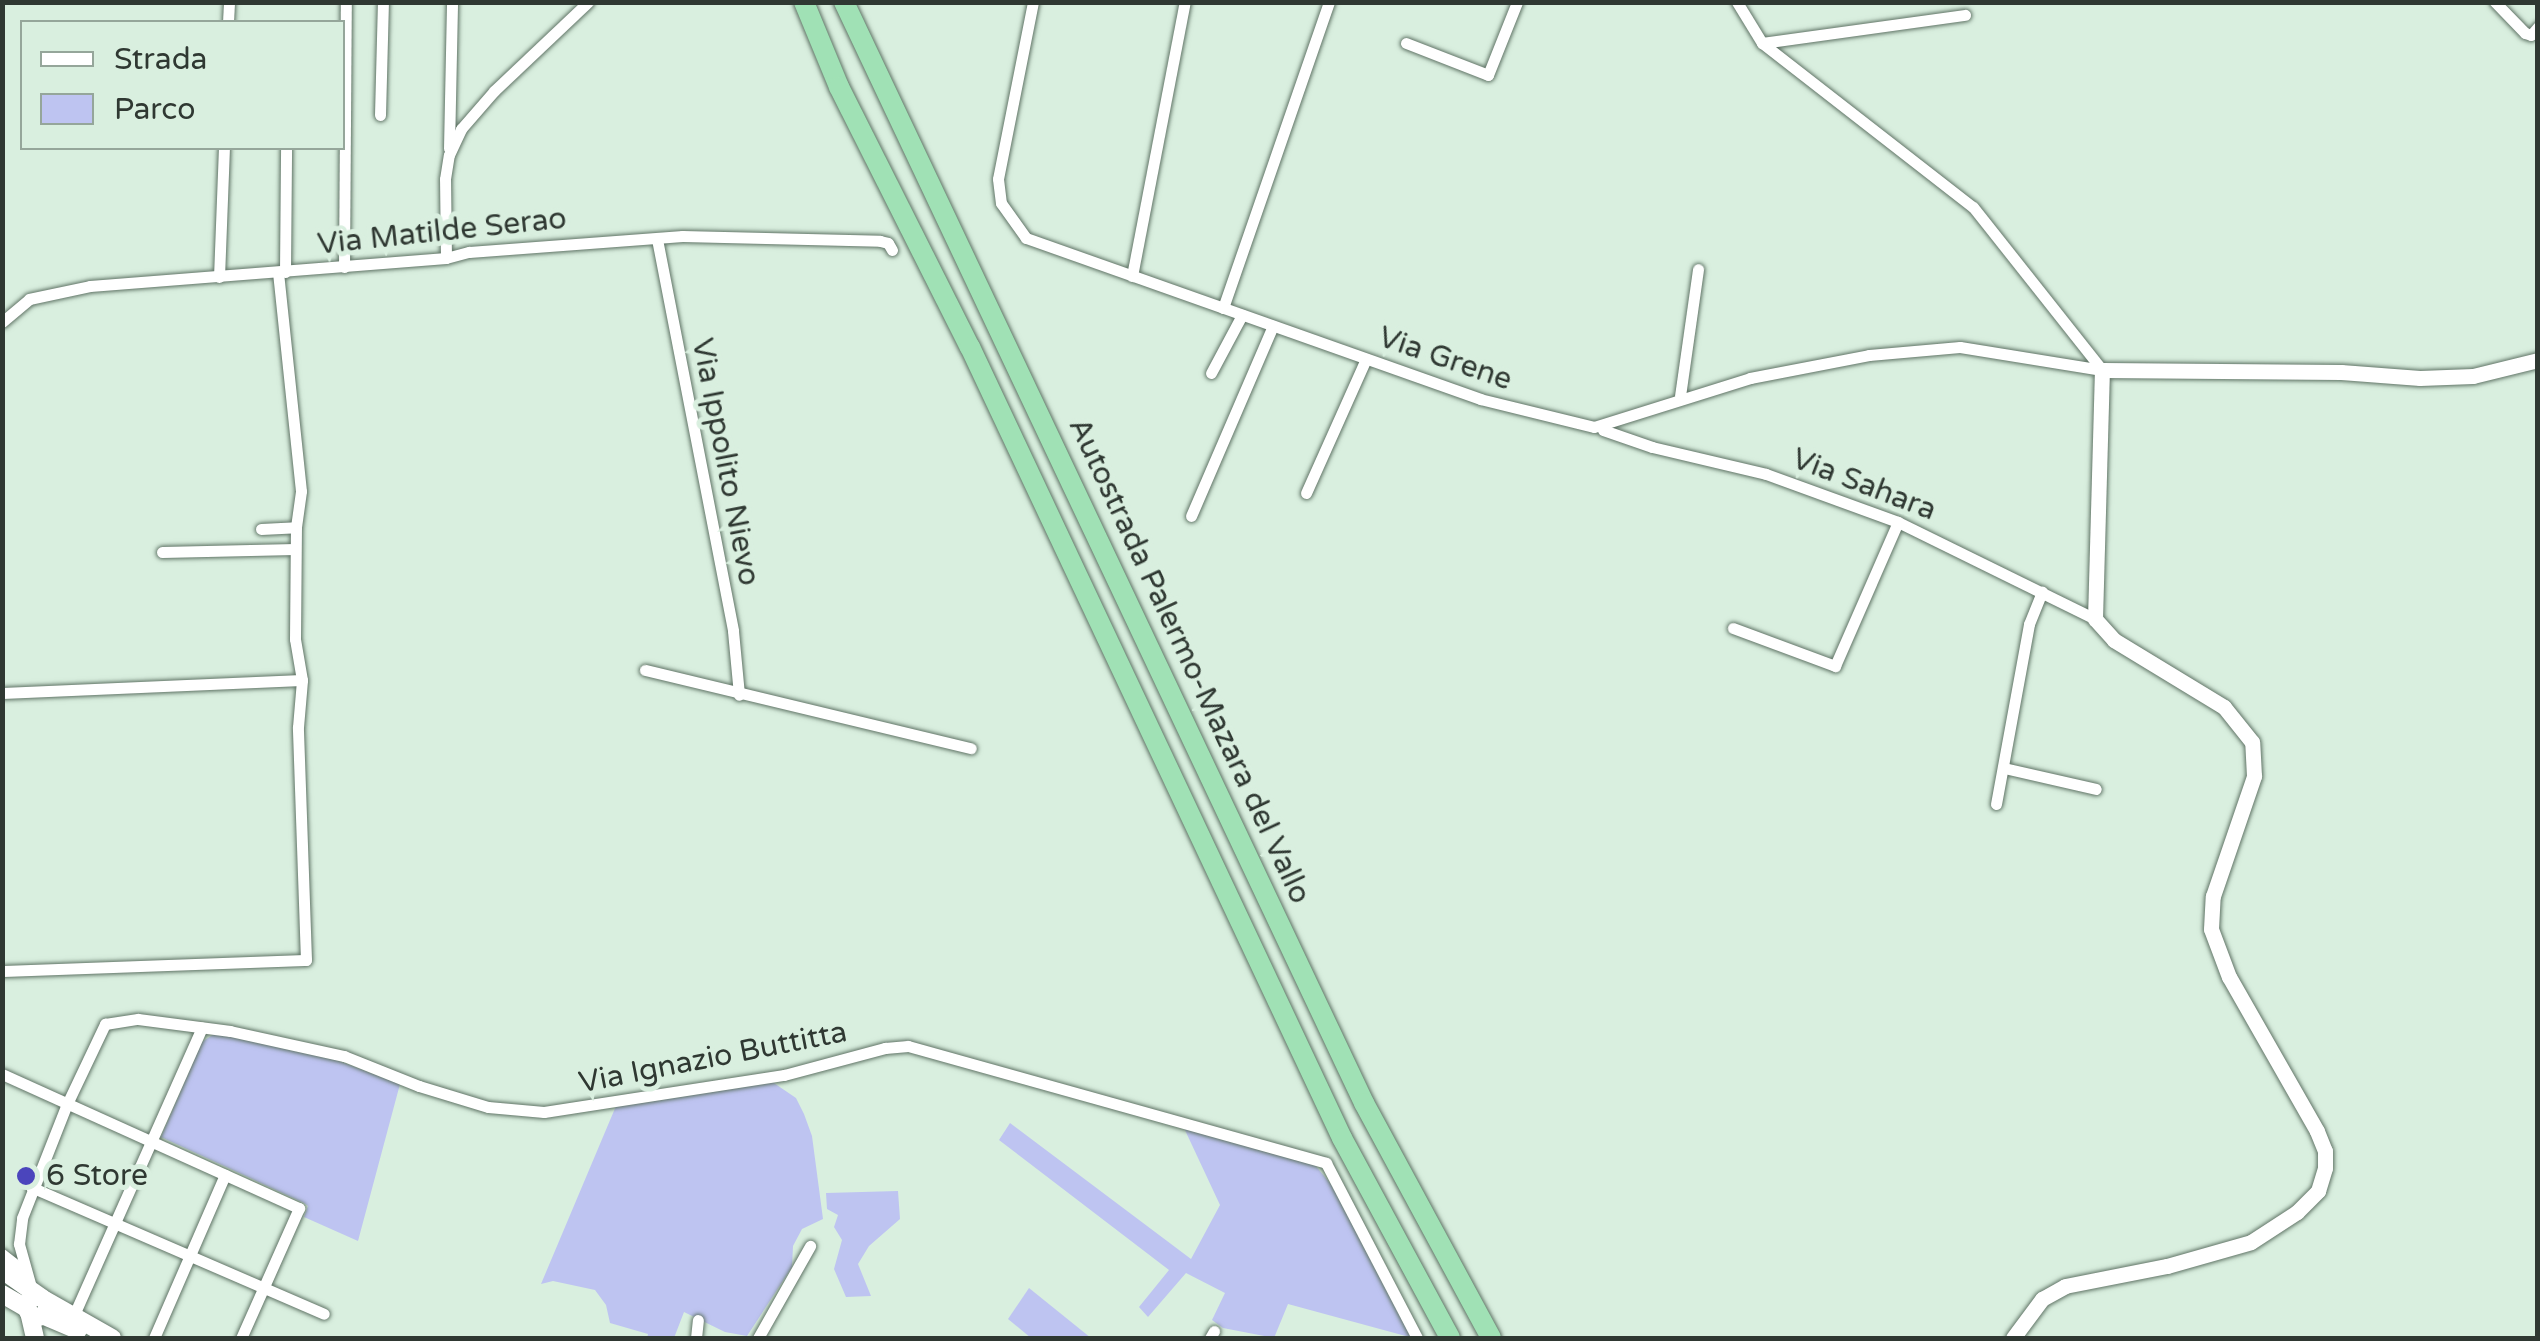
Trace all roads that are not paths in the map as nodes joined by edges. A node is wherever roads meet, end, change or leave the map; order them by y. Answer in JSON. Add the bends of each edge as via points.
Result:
{"nodes":[{"id":1,"x":346,"y":2,"type":"edge"},
{"id":2,"x":383,"y":2,"type":"edge"},
{"id":3,"x":452,"y":2,"type":"edge"},
{"id":4,"x":588,"y":2,"type":"edge"},
{"id":5,"x":804,"y":2,"type":"edge"},
{"id":6,"x":844,"y":2,"type":"edge"},
{"id":7,"x":1033,"y":2,"type":"edge"},
{"id":8,"x":1185,"y":2,"type":"edge"},
{"id":9,"x":1330,"y":2,"type":"edge"},
{"id":10,"x":1517,"y":2,"type":"edge"},
{"id":11,"x":1736,"y":2,"type":"edge"},
{"id":12,"x":2495,"y":2,"type":"edge"},
{"id":13,"x":1965,"y":15,"type":"dead end"},
{"id":14,"x":2538,"y":27,"type":"edge"},
{"id":15,"x":1406,"y":43,"type":"dead end"},
{"id":16,"x":1762,"y":43,"type":"junction"},
{"id":17,"x":380,"y":115,"type":"dead end"},
{"id":18,"x":345,"y":134,"type":"edge"},
{"id":19,"x":224,"y":150,"type":"edge"},
{"id":20,"x":286,"y":150,"type":"edge"},
{"id":21,"x":345,"y":150,"type":"edge"},
{"id":22,"x":449,"y":154,"type":"junction"},
{"id":23,"x":657,"y":238,"type":"junction"},
{"id":24,"x":892,"y":250,"type":"dead end"},
{"id":25,"x":446,"y":258,"type":"junction"},
{"id":26,"x":344,"y":267,"type":"junction"},
{"id":27,"x":1698,"y":269,"type":"dead end"},
{"id":28,"x":282,"y":272,"type":"junction"},
{"id":29,"x":1132,"y":276,"type":"junction"},
{"id":30,"x":219,"y":277,"type":"junction"},
{"id":31,"x":1223,"y":308,"type":"junction"},
{"id":32,"x":1242,"y":314,"type":"junction"},
{"id":33,"x":2,"y":322,"type":"edge"},
{"id":34,"x":1273,"y":326,"type":"junction"},
{"id":35,"x":1366,"y":359,"type":"junction"},
{"id":36,"x":2538,"y":360,"type":"edge"},
{"id":37,"x":2102,"y":370,"type":"junction"},
{"id":38,"x":1211,"y":373,"type":"dead end"},
{"id":39,"x":1680,"y":396,"type":"junction"},
{"id":40,"x":1603,"y":430,"type":"dead end"},
{"id":41,"x":1306,"y":494,"type":"dead end"},
{"id":42,"x":1192,"y":516,"type":"dead end"},
{"id":43,"x":1898,"y":522,"type":"junction"},
{"id":44,"x":296,"y":527,"type":"junction"},
{"id":45,"x":261,"y":529,"type":"dead end"},
{"id":46,"x":296,"y":548,"type":"junction"},
{"id":47,"x":162,"y":552,"type":"dead end"},
{"id":48,"x":2042,"y":592,"type":"junction"},
{"id":49,"x":2095,"y":619,"type":"junction"},
{"id":50,"x":1733,"y":628,"type":"dead end"},
{"id":51,"x":645,"y":670,"type":"dead end"},
{"id":52,"x":302,"y":680,"type":"junction"},
{"id":53,"x":2,"y":693,"type":"edge"},
{"id":54,"x":739,"y":695,"type":"junction"},
{"id":55,"x":971,"y":748,"type":"dead end"},
{"id":56,"x":2004,"y":768,"type":"junction"},
{"id":57,"x":2096,"y":788,"type":"dead end"},
{"id":58,"x":1996,"y":804,"type":"dead end"},
{"id":59,"x":2,"y":970,"type":"edge"},
{"id":60,"x":202,"y":1027,"type":"junction"},
{"id":61,"x":2,"y":1074,"type":"edge"},
{"id":62,"x":67,"y":1104,"type":"junction"},
{"id":63,"x":152,"y":1142,"type":"junction"},
{"id":64,"x":225,"y":1174,"type":"junction"},
{"id":65,"x":32,"y":1187,"type":"junction"},
{"id":66,"x":114,"y":1224,"type":"junction"},
{"id":67,"x":810,"y":1246,"type":"dead end"},
{"id":68,"x":2,"y":1254,"type":"edge"},
{"id":69,"x":189,"y":1256,"type":"junction"},
{"id":70,"x":2,"y":1270,"type":"edge"},
{"id":71,"x":24,"y":1271,"type":"junction"},
{"id":72,"x":2,"y":1279,"type":"edge"},
{"id":73,"x":264,"y":1288,"type":"junction"},
{"id":74,"x":2,"y":1294,"type":"edge"},
{"id":75,"x":37,"y":1307,"type":"junction"},
{"id":76,"x":324,"y":1314,"type":"dead end"},
{"id":77,"x":698,"y":1320,"type":"dead end"},
{"id":78,"x":70,"y":1321,"type":"junction"},
{"id":79,"x":42,"y":1338,"type":"edge"},
{"id":80,"x":100,"y":1338,"type":"edge"},
{"id":81,"x":112,"y":1338,"type":"edge"},
{"id":82,"x":154,"y":1338,"type":"edge"},
{"id":83,"x":241,"y":1338,"type":"edge"},
{"id":84,"x":696,"y":1338,"type":"edge"},
{"id":85,"x":758,"y":1338,"type":"edge"},
{"id":86,"x":1417,"y":1338,"type":"edge"},
{"id":87,"x":1450,"y":1338,"type":"edge"},
{"id":88,"x":1491,"y":1338,"type":"edge"},
{"id":89,"x":2013,"y":1338,"type":"edge"}],
"edges":[{"from":1,"to":18,"type":"street"},
{"from":2,"to":17,"type":"street"},
{"from":3,"to":22,"type":"street"},
{"from":4,"to":22,"type":"street","via":[[494,91]]},
{"from":5,"to":87,"type":"highway","via":[[1342,1138]]},
{"from":6,"to":88,"type":"highway","name":"Autostrada Palermo-Mazara del Vallo","via":[[1364,1102]]},
{"from":7,"to":29,"type":"street","name":"Via Grene","via":[[998,179],[1000,203],[1026,238]]},
{"from":8,"to":29,"type":"street"},
{"from":9,"to":31,"type":"street"},
{"from":10,"to":15,"type":"street","via":[[1488,74]]},
{"from":11,"to":16,"type":"street"},
{"from":12,"to":14,"type":"street","via":[[2525,34]]},
{"from":13,"to":16,"type":"street"},
{"from":16,"to":37,"type":"street","via":[[1973,207]]},
{"from":19,"to":30,"type":"street"},
{"from":20,"to":28,"type":"street"},
{"from":21,"to":26,"type":"street"},
{"from":22,"to":25,"type":"street"},
{"from":23,"to":24,"type":"street","name":"Via Matilde Serao","via":[[880,241]]},
{"from":23,"to":25,"type":"street","name":"Via Matilde Serao"},
{"from":23,"to":54,"type":"street","name":"Via Ippolito Nievo","via":[[733,631]]},
{"from":25,"to":26,"type":"street","name":"Via Matilde Serao"},
{"from":26,"to":28,"type":"street","name":"Via Matilde Serao"},
{"from":27,"to":39,"type":"street"},
{"from":28,"to":30,"type":"street","name":"Via Matilde Serao"},
{"from":28,"to":44,"type":"street","via":[[300,477]]},
{"from":29,"to":31,"type":"street","name":"Via Grene"},
{"from":30,"to":33,"type":"street","name":"Via Matilde Serao","via":[[90,286],[30,300]]},
{"from":31,"to":32,"type":"street","name":"Via Grene"},
{"from":32,"to":34,"type":"street","name":"Via Grene"},
{"from":32,"to":38,"type":"street"},
{"from":34,"to":35,"type":"street","name":"Via Grene"},
{"from":34,"to":42,"type":"street"},
{"from":35,"to":39,"type":"street","name":"Via Grene","via":[[1568,424],[1594,427]]},
{"from":35,"to":41,"type":"street"},
{"from":36,"to":37,"type":"street","via":[[2473,376],[2420,378]]},
{"from":37,"to":39,"type":"street","name":"Via Grene","via":[[1960,347],[1836,361]]},
{"from":37,"to":49,"type":"street"},
{"from":40,"to":43,"type":"street","name":"Via Sahara","via":[[1766,474]]},
{"from":43,"to":48,"type":"street","name":"Via Sahara"},
{"from":43,"to":50,"type":"street","via":[[1835,666]]},
{"from":44,"to":45,"type":"street"},
{"from":44,"to":46,"type":"street"},
{"from":46,"to":47,"type":"street"},
{"from":46,"to":52,"type":"street","via":[[295,640]]},
{"from":48,"to":49,"type":"street","name":"Via Sahara"},
{"from":48,"to":56,"type":"street","via":[[2029,624]]},
{"from":49,"to":89,"type":"street","via":[[2114,640],[2224,707],[2252,742],[2254,776],[2213,896],[2210,929],[2229,977],[2317,1132],[2324,1168],[2318,1191],[2298,1212],[2252,1242],[2065,1286],[2042,1300]]},
{"from":51,"to":54,"type":"street"},
{"from":52,"to":53,"type":"street"},
{"from":52,"to":59,"type":"street","via":[[306,960]]},
{"from":54,"to":55,"type":"street"},
{"from":56,"to":57,"type":"street"},
{"from":56,"to":58,"type":"street"},
{"from":60,"to":62,"type":"street","name":"Via Ignazio Buttitta","via":[[138,1019],[105,1024]]},
{"from":60,"to":63,"type":"street"},
{"from":60,"to":86,"type":"street","name":"Via Ignazio Buttitta","via":[[344,1056],[488,1106],[544,1112],[784,1075],[908,1046],[1326,1164]]},
{"from":61,"to":62,"type":"street"},
{"from":62,"to":63,"type":"street"},
{"from":62,"to":65,"type":"street"},
{"from":63,"to":64,"type":"street"},
{"from":63,"to":66,"type":"street"},
{"from":64,"to":69,"type":"street"},
{"from":64,"to":73,"type":"street","via":[[299,1208]]},
{"from":65,"to":66,"type":"street"},
{"from":65,"to":71,"type":"street","via":[[18,1244]]},
{"from":66,"to":69,"type":"street"},
{"from":66,"to":78,"type":"street"},
{"from":67,"to":85,"type":"street"},
{"from":68,"to":71,"type":"street"},
{"from":69,"to":73,"type":"street"},
{"from":69,"to":82,"type":"street"},
{"from":70,"to":75,"type":"main road"},
{"from":71,"to":75,"type":"street"},
{"from":72,"to":75,"type":"main road"},
{"from":73,"to":76,"type":"street"},
{"from":73,"to":83,"type":"street"},
{"from":74,"to":75,"type":"main road"},
{"from":75,"to":78,"type":"main road"},
{"from":75,"to":79,"type":"main road"},
{"from":77,"to":84,"type":"street"},
{"from":78,"to":79,"type":"main road"},
{"from":78,"to":80,"type":"main road"},
{"from":78,"to":81,"type":"main road"}]}
